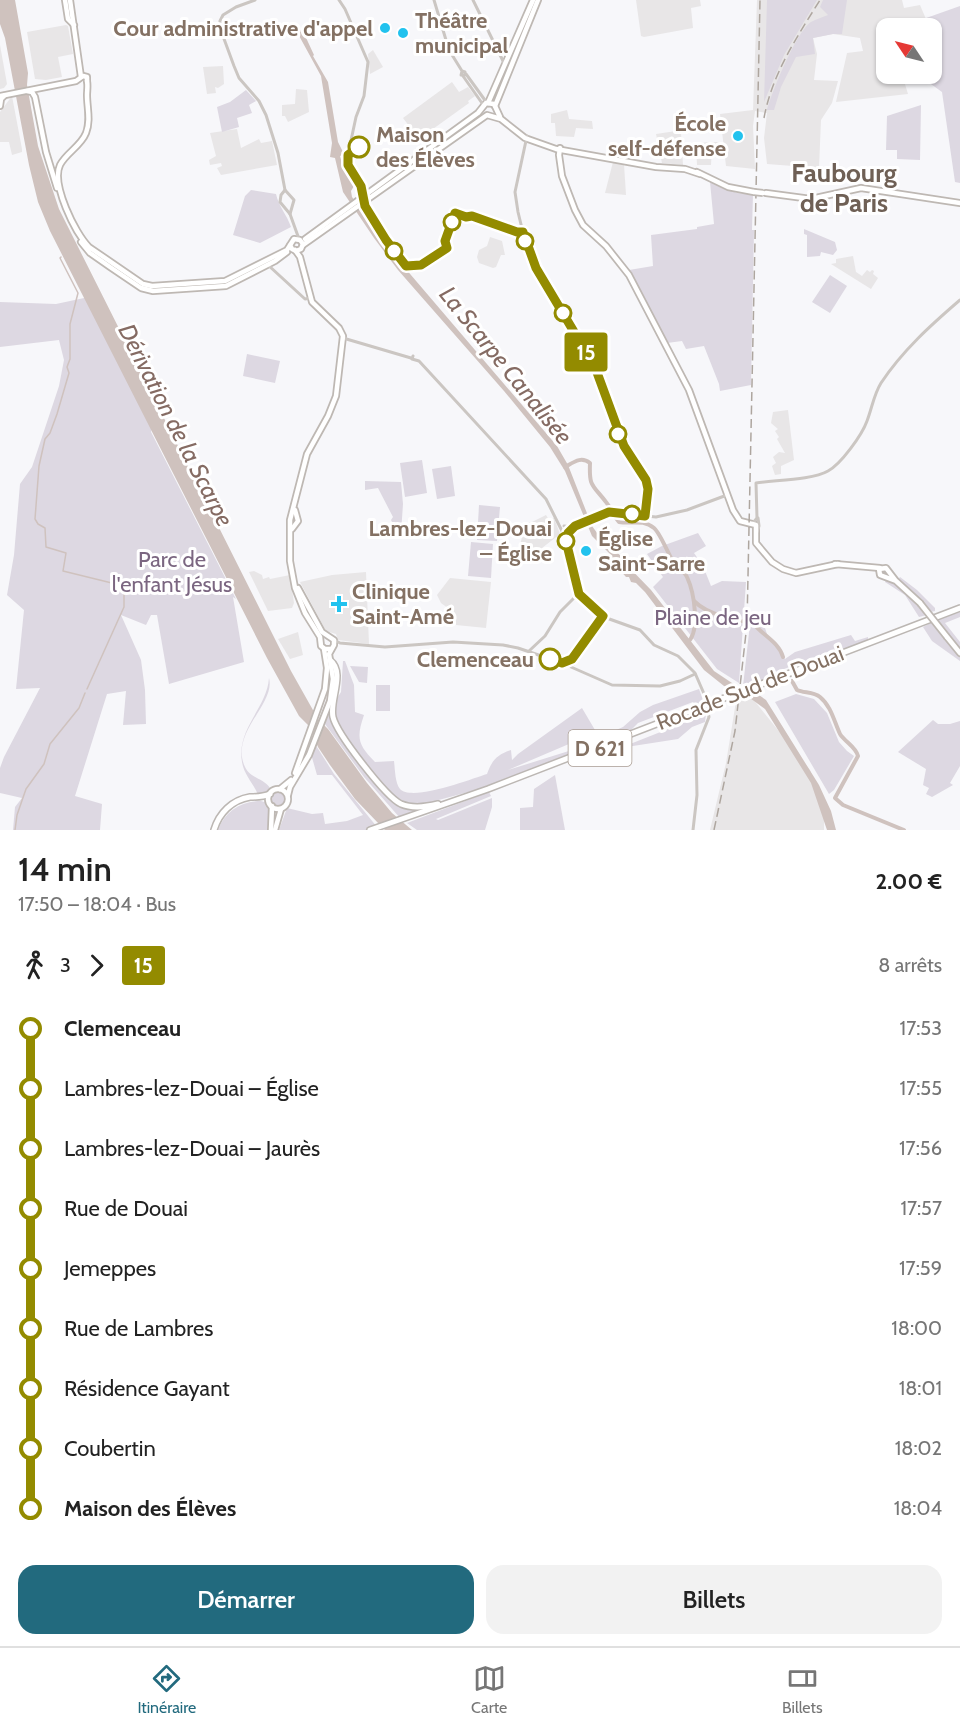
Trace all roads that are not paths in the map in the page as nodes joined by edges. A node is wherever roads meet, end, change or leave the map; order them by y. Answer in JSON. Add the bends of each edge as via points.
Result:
{"nodes":[{"id":1,"x":65,"y":0,"type":"edge"},
{"id":2,"x":70,"y":0,"type":"edge"},
{"id":3,"x":255,"y":0,"type":"edge"},
{"id":4,"x":339,"y":0,"type":"edge"},
{"id":5,"x":434,"y":0,"type":"edge"},
{"id":6,"x":472,"y":0,"type":"edge"},
{"id":7,"x":533,"y":0,"type":"edge"},
{"id":8,"x":538,"y":0,"type":"edge"},
{"id":9,"x":74,"y":26,"type":"junction"},
{"id":10,"x":505,"y":65,"type":"junction"},
{"id":11,"x":83,"y":80,"type":"junction"},
{"id":12,"x":38,"y":89,"type":"junction"},
{"id":13,"x":31,"y":91,"type":"junction"},
{"id":14,"x":12,"y":93,"type":"junction"},
{"id":15,"x":0,"y":96,"type":"edge"},
{"id":16,"x":0,"y":103,"type":"edge"},
{"id":17,"x":486,"y":105,"type":"junction"},
{"id":18,"x":495,"y":108,"type":"junction"},
{"id":19,"x":489,"y":115,"type":"junction"},
{"id":20,"x":501,"y":119,"type":"junction"},
{"id":21,"x":527,"y":137,"type":"junction"},
{"id":22,"x":560,"y":149,"type":"junction"},
{"id":23,"x":62,"y":161,"type":"junction"},
{"id":24,"x":285,"y":190,"type":"junction"},
{"id":25,"x":59,"y":194,"type":"junction"},
{"id":26,"x":361,"y":201,"type":"junction"},
{"id":27,"x":960,"y":203,"type":"edge"},
{"id":28,"x":291,"y":213,"type":"junction"},
{"id":29,"x":294,"y":229,"type":"junction"},
{"id":30,"x":291,"y":243,"type":"junction"},
{"id":31,"x":301,"y":243,"type":"junction"},
{"id":32,"x":294,"y":250,"type":"junction"},
{"id":33,"x":302,"y":264,"type":"junction"},
{"id":34,"x":268,"y":265,"type":"junction"},
{"id":35,"x":310,"y":299,"type":"junction"},
{"id":36,"x":960,"y":300,"type":"edge"},
{"id":37,"x":342,"y":338,"type":"junction"},
{"id":38,"x":727,"y":495,"type":"junction"},
{"id":39,"x":757,"y":514,"type":"junction"},
{"id":40,"x":645,"y":516,"type":"junction"},
{"id":41,"x":294,"y":520,"type":"junction"},
{"id":42,"x":753,"y":523,"type":"junction"},
{"id":43,"x":566,"y":530,"type":"junction"},
{"id":44,"x":755,"y":536,"type":"junction"},
{"id":45,"x":579,"y":593,"type":"junction"},
{"id":46,"x":960,"y":609,"type":"edge"},
{"id":47,"x":326,"y":635,"type":"junction"},
{"id":48,"x":321,"y":639,"type":"junction"},
{"id":49,"x":334,"y":640,"type":"junction"},
{"id":50,"x":349,"y":643,"type":"junction"},
{"id":51,"x":332,"y":647,"type":"junction"},
{"id":52,"x":531,"y":648,"type":"junction"},
{"id":53,"x":324,"y":649,"type":"junction"},
{"id":54,"x":960,"y":653,"type":"edge"},
{"id":55,"x":330,"y":660,"type":"junction"},
{"id":56,"x":695,"y":674,"type":"junction"},
{"id":57,"x":280,"y":789,"type":"junction"},
{"id":58,"x":488,"y":790,"type":"junction"},
{"id":59,"x":477,"y":793,"type":"junction"},
{"id":60,"x":270,"y":794,"type":"junction"},
{"id":61,"x":288,"y":795,"type":"junction"},
{"id":62,"x":271,"y":805,"type":"junction"},
{"id":63,"x":281,"y":808,"type":"junction"},
{"id":64,"x":406,"y":820,"type":"junction"},
{"id":65,"x":376,"y":829,"type":"edge"},
{"id":66,"x":215,"y":830,"type":"edge"},
{"id":67,"x":273,"y":830,"type":"edge"},
{"id":68,"x":693,"y":830,"type":"edge"}],
"edges":[{"from":1,"to":9,"type":"main road","via":[[68,18]]},
{"from":2,"to":9,"type":"main road"},
{"from":3,"to":24,"type":"street","via":[[223,15],[219,27],[239,78],[267,117]]},
{"from":4,"to":26,"type":"street","via":[[368,66],[348,155],[348,165],[361,186]]},
{"from":5,"to":17,"type":"street","via":[[460,74]]},
{"from":6,"to":10,"type":"street"},
{"from":7,"to":10,"type":"main road"},
{"from":8,"to":18,"type":"main road"},
{"from":9,"to":11,"type":"main road"},
{"from":10,"to":17,"type":"main road"},
{"from":11,"to":12,"type":"main road"},
{"from":11,"to":13,"type":"main road"},
{"from":11,"to":23,"type":"main road","via":[[86,128]]},
{"from":11,"to":30,"type":"main road","via":[[88,128],[60,165],[58,175],[59,188],[86,244],[149,286],[225,281],[285,250]]},
{"from":12,"to":13,"type":"main road"},
{"from":12,"to":23,"type":"main road","via":[[50,161],[55,165]]},
{"from":13,"to":14,"type":"main road"},
{"from":13,"to":25,"type":"main road"},
{"from":14,"to":15,"type":"main road"},
{"from":14,"to":16,"type":"main road"},
{"from":17,"to":18,"type":"main road"},
{"from":17,"to":19,"type":"main road"},
{"from":17,"to":26,"type":"main road"},
{"from":18,"to":19,"type":"main road"},
{"from":18,"to":20,"type":"main road"},
{"from":19,"to":20,"type":"main road"},
{"from":19,"to":26,"type":"main road"},
{"from":20,"to":21,"type":"main road"},
{"from":21,"to":22,"type":"main road"},
{"from":21,"to":40,"type":"street","via":[[515,195],[527,247],[595,367],[624,446],[647,481]]},
{"from":22,"to":27,"type":"main road","bridge":true,"via":[[656,168],[683,168],[728,187],[754,192],[819,197],[857,188]]},
{"from":22,"to":38,"type":"main road","via":[[562,178],[580,221],[626,270],[689,390]]},
{"from":23,"to":25,"type":"main road","via":[[56,175]]},
{"from":24,"to":28,"type":"street","via":[[294,201]]},
{"from":24,"to":28,"type":"street","via":[[280,202]]},
{"from":25,"to":34,"type":"main road","via":[[85,248],[144,289],[224,286]]},
{"from":26,"to":31,"type":"main road"},
{"from":28,"to":29,"type":"street"},
{"from":29,"to":30,"type":"street"},
{"from":29,"to":31,"type":"street"},
{"from":30,"to":31,"type":"main road"},
{"from":30,"to":32,"type":"main road"},
{"from":31,"to":32,"type":"main road"},
{"from":31,"to":33,"type":"main road"},
{"from":32,"to":33,"type":"main road"},
{"from":32,"to":34,"type":"main road"},
{"from":33,"to":35,"type":"main road"},
{"from":34,"to":35,"type":"street"},
{"from":35,"to":37,"type":"main road"},
{"from":36,"to":39,"type":"street","via":[[922,333],[882,381],[863,431],[834,468],[816,476],[756,483]]},
{"from":37,"to":41,"type":"main road","via":[[335,397],[308,451]]},
{"from":37,"to":43,"type":"street","via":[[413,358],[544,496]]},
{"from":38,"to":40,"type":"street","via":[[685,511]]},
{"from":38,"to":42,"type":"main road","via":[[738,520]]},
{"from":39,"to":42,"type":"street"},
{"from":39,"to":44,"type":"street","via":[[759,526]]},
{"from":40,"to":43,"type":"street","via":[[612,511]]},
{"from":41,"to":47,"type":"main road","via":[[291,536],[295,581]]},
{"from":41,"to":48,"type":"main road","via":[[290,559],[296,592]]},
{"from":42,"to":44,"type":"main road","via":[[757,528]]},
{"from":43,"to":45,"type":"street"},
{"from":44,"to":54,"type":"main road","bridge":true,"via":[[756,543],[773,563],[790,572],[838,564],[883,572],[920,603]]},
{"from":45,"to":52,"type":"street"},
{"from":45,"to":56,"type":"street","via":[[596,612],[638,629],[655,646],[679,657]]},
{"from":46,"to":58,"type":"highway","name":"Rocade Sud de Douai","number":"D 621","bridge":true},
{"from":47,"to":48,"type":"main road"},
{"from":47,"to":49,"type":"main road"},
{"from":48,"to":53,"type":"main road"},
{"from":49,"to":50,"type":"street"},
{"from":49,"to":51,"type":"main road"},
{"from":50,"to":51,"type":"street"},
{"from":50,"to":52,"type":"street","via":[[399,647],[462,642]]},
{"from":51,"to":53,"type":"main road"},
{"from":51,"to":55,"type":"main road"},
{"from":52,"to":56,"type":"street","via":[[534,653],[570,664],[612,685],[660,686]]},
{"from":53,"to":57,"type":"main road","via":[[326,683],[317,713],[296,772]]},
{"from":55,"to":59,"type":"highway","via":[[336,669],[335,721],[392,798],[420,807]]},
{"from":55,"to":61,"type":"main road","via":[[333,685],[324,717]]},
{"from":56,"to":68,"type":"street","via":[[709,717],[696,752]]},
{"from":57,"to":60,"type":"main road"},
{"from":57,"to":61,"type":"main road"},
{"from":58,"to":59,"type":"highway","name":"Rocade Sud de Douai","number":"D 621"},
{"from":58,"to":64,"type":"highway","name":"Rocade Sud de Douai","number":"D 621"},
{"from":59,"to":64,"type":"highway","name":"Rocade Sud de Douai","number":"D 621"},
{"from":60,"to":62,"type":"main road"},
{"from":60,"to":66,"type":"highway","via":[[233,803],[222,814]]},
{"from":61,"to":63,"type":"main road","via":[[287,804]]},
{"from":62,"to":63,"type":"main road"},
{"from":62,"to":66,"type":"highway","via":[[252,799],[237,804],[223,815]]},
{"from":62,"to":67,"type":"main road"},
{"from":63,"to":67,"type":"main road"},
{"from":64,"to":65,"type":"highway","name":"Rocade Sud de Douai","number":"D 621"}]}
